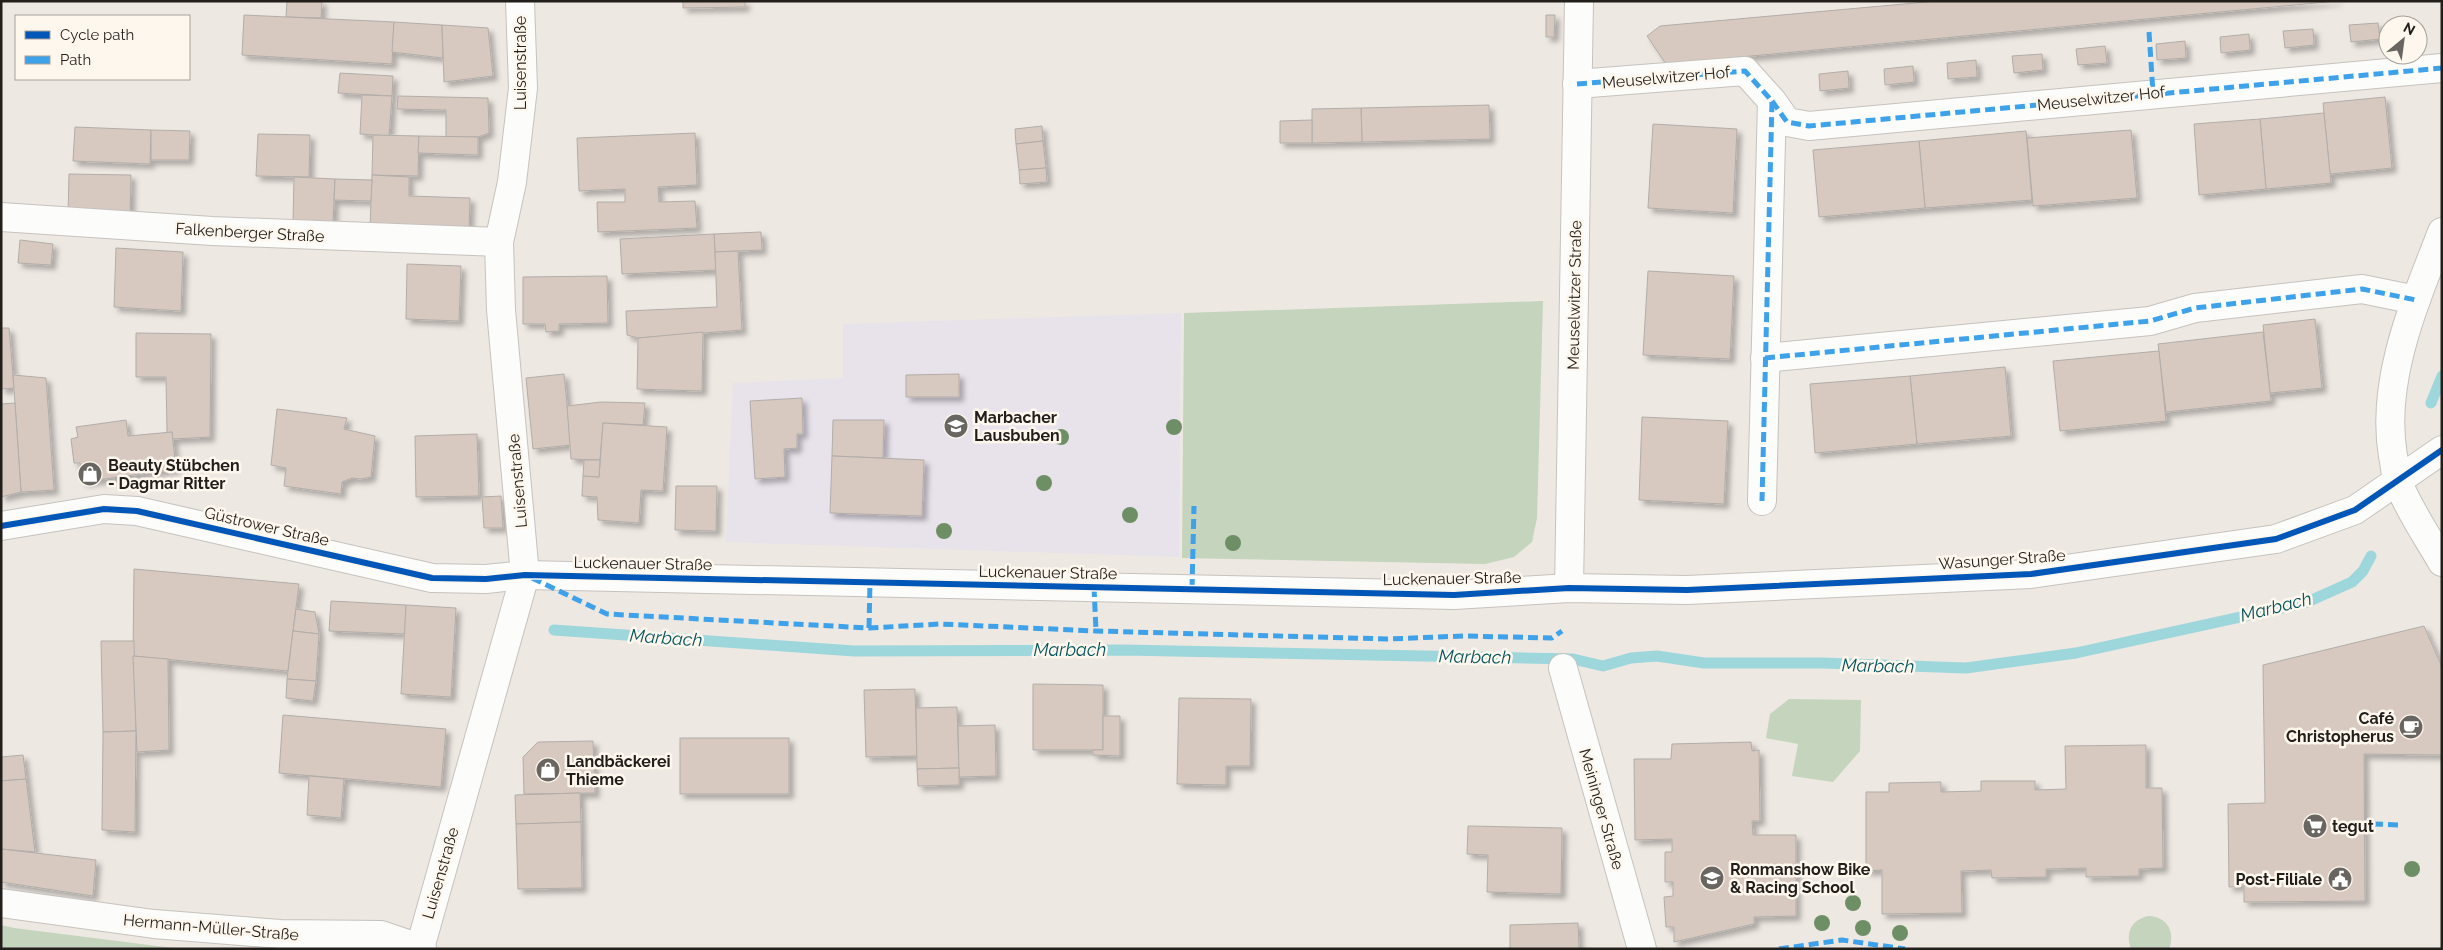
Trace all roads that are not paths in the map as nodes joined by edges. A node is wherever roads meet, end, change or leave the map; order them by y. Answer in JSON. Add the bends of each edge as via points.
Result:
{"nodes":[{"id":1,"x":520,"y":1,"type":"edge"},
{"id":2,"x":1579,"y":1,"type":"edge"},
{"id":3,"x":2442,"y":68,"type":"edge"},
{"id":4,"x":1577,"y":84,"type":"junction"},
{"id":5,"x":1772,"y":101,"type":"junction"},
{"id":6,"x":1,"y":217,"type":"edge"},
{"id":7,"x":2442,"y":232,"type":"edge"},
{"id":8,"x":499,"y":242,"type":"junction"},
{"id":9,"x":2416,"y":300,"type":"junction"},
{"id":10,"x":1765,"y":358,"type":"junction"},
{"id":11,"x":2442,"y":450,"type":"edge"},
{"id":12,"x":2398,"y":481,"type":"junction"},
{"id":13,"x":1762,"y":500,"type":"dead end"},
{"id":14,"x":1,"y":526,"type":"edge"},
{"id":15,"x":2442,"y":562,"type":"edge"},
{"id":16,"x":526,"y":575,"type":"junction"},
{"id":17,"x":1570,"y":588,"type":"junction"},
{"id":18,"x":1563,"y":668,"type":"dead end"},
{"id":19,"x":1,"y":903,"type":"edge"},
{"id":20,"x":421,"y":948,"type":"edge"},
{"id":21,"x":1642,"y":949,"type":"edge"}],
"edges":[{"from":1,"to":8,"type":"street","name":"Luisenstraße","via":[[523,88],[512,182]]},
{"from":2,"to":4,"type":"street","name":"Meuselwitzer Straße"},
{"from":3,"to":5,"type":"street","name":"Meuselwitzer Hof","via":[[1809,126],[1787,122]]},
{"from":4,"to":5,"type":"street","name":"Meuselwitzer Hof","via":[[1745,70]]},
{"from":4,"to":17,"type":"street","name":"Meuselwitzer Straße"},
{"from":5,"to":10,"type":"street"},
{"from":6,"to":8,"type":"street","name":"Falkenberger Straße","via":[[212,231]]},
{"from":7,"to":9,"type":"street"},
{"from":8,"to":16,"type":"street","name":"Luisenstraße","via":[[501,310]]},
{"from":9,"to":10,"type":"street","via":[[2362,289],[2195,308],[2150,321]]},
{"from":9,"to":12,"type":"street","via":[[2391,400],[2390,435]]},
{"from":10,"to":13,"type":"street"},
{"from":11,"to":12,"type":"street","name":"Wasunger Straße"},
{"from":12,"to":15,"type":"street"},
{"from":12,"to":17,"type":"street","name":"Wasunger Straße","via":[[2355,510],[2276,539],[2031,574],[1687,590]]},
{"from":14,"to":16,"type":"street","name":"Güstrower Straße","via":[[104,509],[137,511],[432,578],[486,580]]},
{"from":16,"to":17,"type":"street","name":"Luckenauer Straße","via":[[1454,594]]},
{"from":16,"to":20,"type":"street","name":"Luisenstraße"},
{"from":18,"to":21,"type":"street","name":"Meininger Straße"},
{"from":19,"to":20,"type":"street","name":"Hermann-Müller-Straße","via":[[154,924],[280,934],[381,935]]}]}
